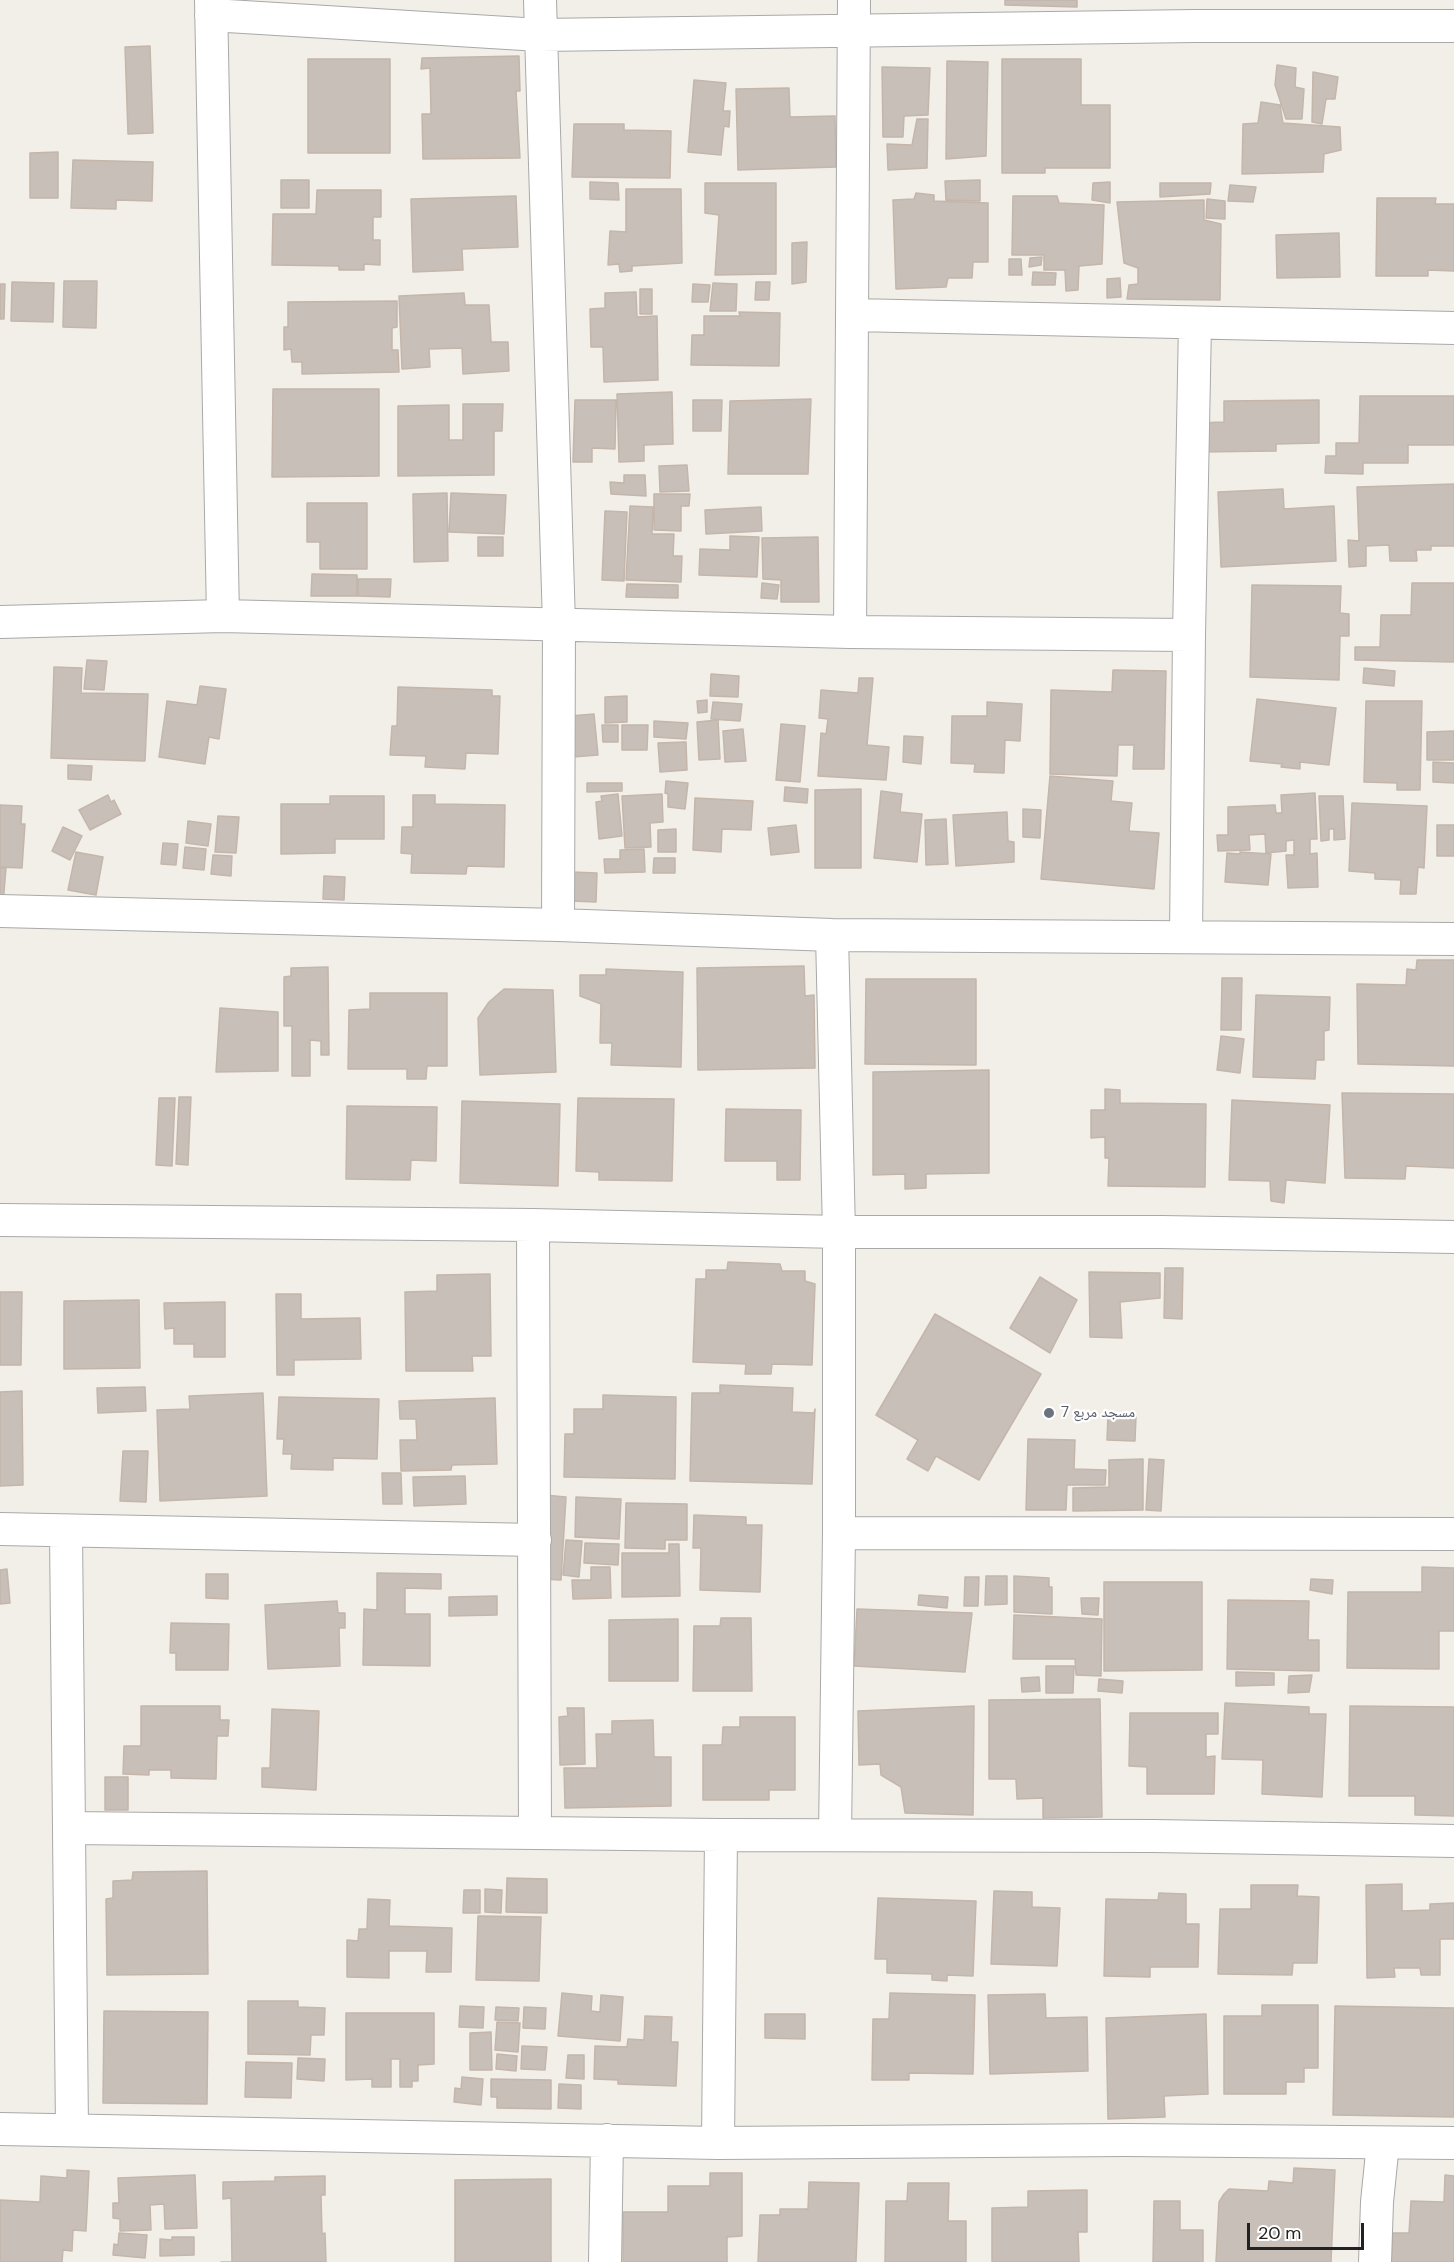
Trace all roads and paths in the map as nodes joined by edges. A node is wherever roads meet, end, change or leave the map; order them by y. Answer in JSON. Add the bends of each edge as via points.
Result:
{"nodes":[{"id":1,"x":540,"y":0,"type":"edge"},
{"id":2,"x":854,"y":0,"type":"edge"},
{"id":3,"x":211,"y":7,"type":"edge"},
{"id":4,"x":1454,"y":26,"type":"edge"},
{"id":5,"x":853,"y":31,"type":"junction"},
{"id":6,"x":540,"y":35,"type":"junction"},
{"id":7,"x":853,"y":315,"type":"junction"},
{"id":8,"x":1196,"y":323,"type":"junction"},
{"id":9,"x":1454,"y":328,"type":"edge"},
{"id":10,"x":223,"y":616,"type":"junction"},
{"id":11,"x":0,"y":622,"type":"edge"},
{"id":12,"x":559,"y":624,"type":"junction"},
{"id":13,"x":850,"y":632,"type":"junction"},
{"id":14,"x":1189,"y":636,"type":"junction"},
{"id":15,"x":0,"y":911,"type":"edge"},
{"id":16,"x":558,"y":924,"type":"junction"},
{"id":17,"x":832,"y":935,"type":"junction"},
{"id":18,"x":1186,"y":937,"type":"junction"},
{"id":19,"x":1454,"y":939,"type":"edge"},
{"id":20,"x":0,"y":1220,"type":"edge"},
{"id":21,"x":533,"y":1225,"type":"junction"},
{"id":22,"x":839,"y":1232,"type":"junction"},
{"id":23,"x":1454,"y":1237,"type":"edge"},
{"id":24,"x":0,"y":1529,"type":"edge"},
{"id":25,"x":66,"y":1532,"type":"junction"},
{"id":26,"x":839,"y":1533,"type":"junction"},
{"id":27,"x":1454,"y":1534,"type":"edge"},
{"id":28,"x":535,"y":1540,"type":"junction"},
{"id":29,"x":70,"y":1828,"type":"junction"},
{"id":30,"x":535,"y":1832,"type":"junction"},
{"id":31,"x":721,"y":1835,"type":"junction"},
{"id":32,"x":835,"y":1835,"type":"junction"},
{"id":33,"x":1454,"y":1841,"type":"edge"},
{"id":34,"x":0,"y":2129,"type":"edge"},
{"id":35,"x":72,"y":2129,"type":"junction"},
{"id":36,"x":607,"y":2140,"type":"junction"},
{"id":37,"x":718,"y":2143,"type":"junction"},
{"id":38,"x":1383,"y":2143,"type":"junction"},
{"id":39,"x":1454,"y":2143,"type":"edge"},
{"id":40,"x":605,"y":2262,"type":"edge"},
{"id":41,"x":1375,"y":2262,"type":"edge"}],
"edges":[{"from":1,"to":6,"type":"street"},
{"from":2,"to":5,"type":"street"},
{"from":3,"to":6,"type":"street"},
{"from":3,"to":10,"type":"street"},
{"from":4,"to":5,"type":"street"},
{"from":5,"to":6,"type":"street"},
{"from":5,"to":7,"type":"street"},
{"from":6,"to":12,"type":"street"},
{"from":7,"to":8,"type":"street"},
{"from":7,"to":13,"type":"street"},
{"from":8,"to":9,"type":"street"},
{"from":8,"to":14,"type":"street"},
{"from":10,"to":11,"type":"street"},
{"from":10,"to":12,"type":"street"},
{"from":12,"to":13,"type":"street"},
{"from":12,"to":16,"type":"street"},
{"from":13,"to":14,"type":"street"},
{"from":14,"to":18,"type":"street"},
{"from":15,"to":16,"type":"street"},
{"from":16,"to":17,"type":"street"},
{"from":17,"to":18,"type":"street"},
{"from":17,"to":22,"type":"street"},
{"from":18,"to":19,"type":"street"},
{"from":20,"to":21,"type":"street"},
{"from":21,"to":22,"type":"street"},
{"from":21,"to":28,"type":"street"},
{"from":22,"to":23,"type":"street"},
{"from":22,"to":26,"type":"street"},
{"from":24,"to":25,"type":"street"},
{"from":25,"to":28,"type":"street"},
{"from":25,"to":29,"type":"street"},
{"from":26,"to":27,"type":"street"},
{"from":26,"to":32,"type":"street"},
{"from":28,"to":30,"type":"street"},
{"from":29,"to":30,"type":"street"},
{"from":29,"to":35,"type":"street"},
{"from":30,"to":31,"type":"street"},
{"from":31,"to":32,"type":"street"},
{"from":31,"to":37,"type":"street"},
{"from":32,"to":33,"type":"street"},
{"from":34,"to":35,"type":"street"},
{"from":35,"to":36,"type":"street"},
{"from":36,"to":37,"type":"street"},
{"from":36,"to":40,"type":"street"},
{"from":37,"to":38,"type":"street"},
{"from":38,"to":39,"type":"street"},
{"from":38,"to":41,"type":"street"}]}
